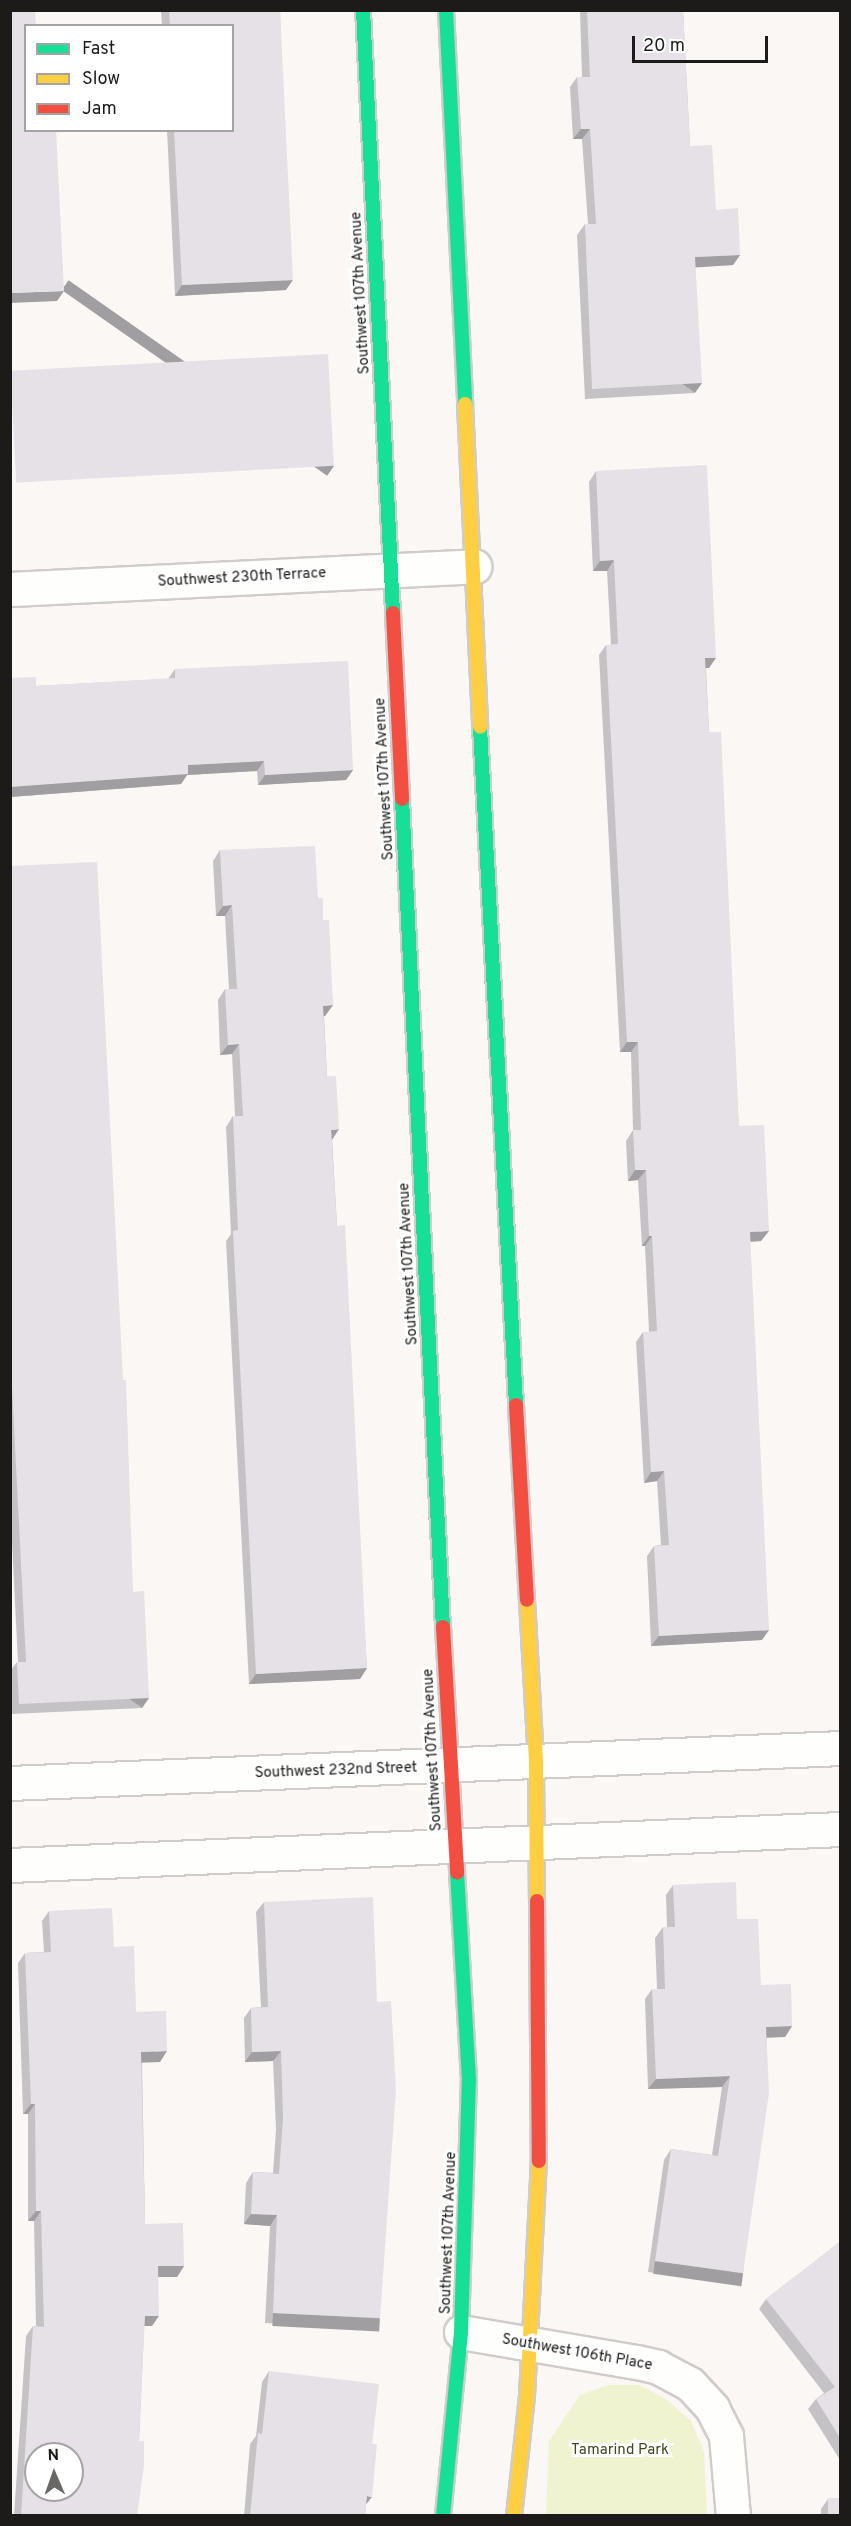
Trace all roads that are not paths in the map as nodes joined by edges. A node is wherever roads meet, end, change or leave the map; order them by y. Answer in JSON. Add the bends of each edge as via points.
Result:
{"nodes":[{"id":1,"x":363,"y":10,"type":"edge"},
{"id":2,"x":446,"y":10,"type":"edge"},
{"id":3,"x":474,"y":566,"type":"junction"},
{"id":4,"x":392,"y":570,"type":"junction"},
{"id":5,"x":10,"y":588,"type":"edge"},
{"id":6,"x":840,"y":1748,"type":"edge"},
{"id":7,"x":536,"y":1762,"type":"junction"},
{"id":8,"x":451,"y":1766,"type":"junction"},
{"id":9,"x":10,"y":1783,"type":"edge"},
{"id":10,"x":840,"y":1829,"type":"edge"},
{"id":11,"x":538,"y":1843,"type":"junction"},
{"id":12,"x":455,"y":1846,"type":"junction"},
{"id":13,"x":10,"y":1865,"type":"edge"},
{"id":14,"x":461,"y":2332,"type":"junction"},
{"id":15,"x":530,"y":2345,"type":"junction"},
{"id":16,"x":443,"y":2516,"type":"edge"},
{"id":17,"x":514,"y":2516,"type":"edge"},
{"id":18,"x":734,"y":2516,"type":"edge"}],
"edges":[{"from":1,"to":4,"type":"street","name":"Southwest 107th Avenue"},
{"from":2,"to":3,"type":"street"},
{"from":3,"to":4,"type":"street","name":"Southwest 230th Terrace"},
{"from":3,"to":7,"type":"street"},
{"from":4,"to":5,"type":"street","name":"Southwest 230th Terrace"},
{"from":4,"to":8,"type":"street","name":"Southwest 107th Avenue"},
{"from":6,"to":7,"type":"street","name":"Southwest 232nd Street"},
{"from":7,"to":8,"type":"street","name":"Southwest 232nd Street"},
{"from":7,"to":11,"type":"street"},
{"from":8,"to":9,"type":"street","name":"Southwest 232nd Street"},
{"from":8,"to":12,"type":"street","name":"Southwest 107th Avenue"},
{"from":10,"to":11,"type":"street"},
{"from":11,"to":12,"type":"street"},
{"from":11,"to":15,"type":"street","via":[[540,2150]]},
{"from":12,"to":13,"type":"street"},
{"from":12,"to":14,"type":"street","name":"Southwest 107th Avenue","via":[[469,2080]]},
{"from":14,"to":15,"type":"street","name":"Southwest 106th Place"},
{"from":14,"to":16,"type":"street","name":"Southwest 107th Avenue"},
{"from":15,"to":17,"type":"street"},
{"from":15,"to":18,"type":"street","name":"Southwest 106th Place","via":[[658,2367],[690,2384],[721,2420],[730,2451]]}]}
